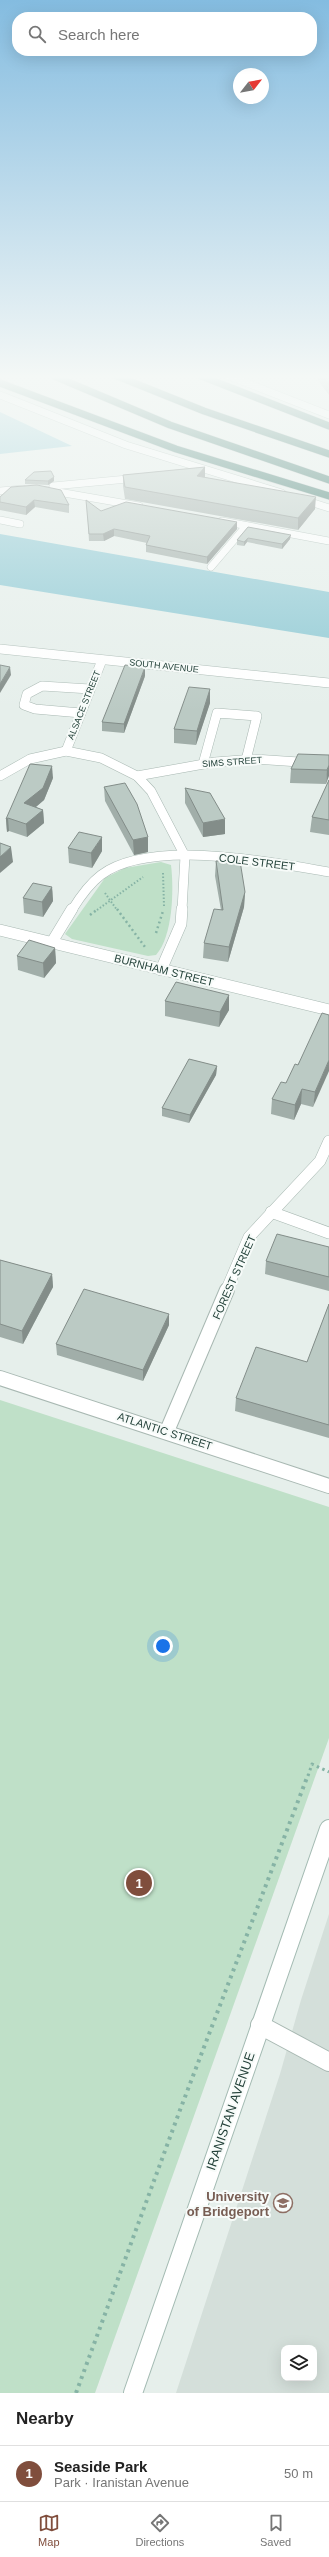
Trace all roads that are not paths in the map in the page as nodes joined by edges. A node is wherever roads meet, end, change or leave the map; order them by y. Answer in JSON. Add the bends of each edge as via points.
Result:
{"nodes":[{"id":1,"x":35,"y":488,"type":"junction"},
{"id":2,"x":38,"y":488,"type":"edge"},
{"id":3,"x":264,"y":488,"type":"edge"},
{"id":4,"x":302,"y":488,"type":"edge"},
{"id":5,"x":2,"y":492,"type":"edge"},
{"id":6,"x":329,"y":496,"type":"edge"},
{"id":7,"x":146,"y":508,"type":"edge"},
{"id":8,"x":329,"y":508,"type":"edge"},
{"id":9,"x":0,"y":520,"type":"edge"},
{"id":10,"x":215,"y":520,"type":"edge"},
{"id":11,"x":20,"y":524,"type":"dead end"},
{"id":12,"x":246,"y":526,"type":"junction"},
{"id":13,"x":329,"y":541,"type":"edge"},
{"id":14,"x":211,"y":567,"type":"dead end"},
{"id":15,"x":0,"y":649,"type":"edge"},
{"id":16,"x":102,"y":660,"type":"junction"},
{"id":17,"x":329,"y":683,"type":"edge"},
{"id":18,"x":90,"y":689,"type":"junction"},
{"id":19,"x":81,"y":713,"type":"junction"},
{"id":20,"x":66,"y":751,"type":"junction"},
{"id":21,"x":246,"y":760,"type":"junction"},
{"id":22,"x":204,"y":764,"type":"junction"},
{"id":23,"x":329,"y":764,"type":"edge"},
{"id":24,"x":0,"y":776,"type":"edge"},
{"id":25,"x":137,"y":776,"type":"junction"},
{"id":26,"x":185,"y":856,"type":"junction"},
{"id":27,"x":329,"y":872,"type":"edge"},
{"id":28,"x":0,"y":930,"type":"edge"},
{"id":29,"x":52,"y":942,"type":"junction"},
{"id":30,"x":161,"y":970,"type":"junction"},
{"id":31,"x":329,"y":1010,"type":"edge"},
{"id":32,"x":329,"y":1141,"type":"edge"},
{"id":33,"x":271,"y":1212,"type":"junction"},
{"id":34,"x":329,"y":1233,"type":"edge"},
{"id":35,"x":0,"y":1378,"type":"edge"},
{"id":36,"x":167,"y":1431,"type":"junction"},
{"id":37,"x":329,"y":1486,"type":"edge"},
{"id":38,"x":329,"y":1829,"type":"edge"},
{"id":39,"x":260,"y":2025,"type":"junction"},
{"id":40,"x":329,"y":2062,"type":"edge"},
{"id":41,"x":133,"y":2393,"type":"edge"}],
"edges":[{"from":1,"to":2,"type":"street"},
{"from":1,"to":5,"type":"street"},
{"from":1,"to":7,"type":"street"},
{"from":3,"to":8,"type":"street"},
{"from":4,"to":6,"type":"highway"},
{"from":9,"to":11,"type":"street"},
{"from":10,"to":12,"type":"street"},
{"from":12,"to":13,"type":"street"},
{"from":12,"to":14,"type":"street"},
{"from":15,"to":16,"type":"street","name":"SOUTH AVENUE"},
{"from":16,"to":17,"type":"street","name":"SOUTH AVENUE"},
{"from":16,"to":18,"type":"street","name":"ALSACE STREET"},
{"from":18,"to":19,"type":"street","name":"ALSACE STREET"},
{"from":18,"to":19,"type":"street","via":[[42,686],[27,694],[24,705],[35,709]]},
{"from":19,"to":20,"type":"street","name":"ALSACE STREET"},
{"from":20,"to":24,"type":"street","name":"ALSACE STREET","via":[[30,759]]},
{"from":20,"to":25,"type":"street","via":[[101,758]]},
{"from":21,"to":22,"type":"street","name":"SIMS STREET"},
{"from":21,"to":22,"type":"street","via":[[257,716],[217,713]]},
{"from":21,"to":23,"type":"street","name":"SIMS STREET","via":[[292,760]]},
{"from":22,"to":25,"type":"street","name":"SIMS STREET"},
{"from":25,"to":26,"type":"street","via":[[151,791]]},
{"from":26,"to":27,"type":"street","name":"COLE STREET","via":[[248,860]]},
{"from":26,"to":29,"type":"street","name":"COLE STREET","via":[[134,861],[114,867],[96,879],[84,892]]},
{"from":26,"to":30,"type":"street","via":[[181,924]]},
{"from":28,"to":29,"type":"street","name":"BURNHAM STREET"},
{"from":29,"to":30,"type":"street","name":"BURNHAM STREET"},
{"from":30,"to":31,"type":"street","name":"BURNHAM STREET"},
{"from":32,"to":33,"type":"street","name":"FOREST STREET","via":[[320,1161]]},
{"from":33,"to":34,"type":"street"},
{"from":33,"to":36,"type":"street","name":"FOREST STREET","via":[[249,1237]]},
{"from":35,"to":36,"type":"street","name":"ATLANTIC STREET"},
{"from":36,"to":37,"type":"street","name":"ATLANTIC STREET"},
{"from":38,"to":39,"type":"street","name":"IRANISTAN AVENUE"},
{"from":39,"to":40,"type":"street"},
{"from":39,"to":41,"type":"street","name":"IRANISTAN AVENUE"}]}
